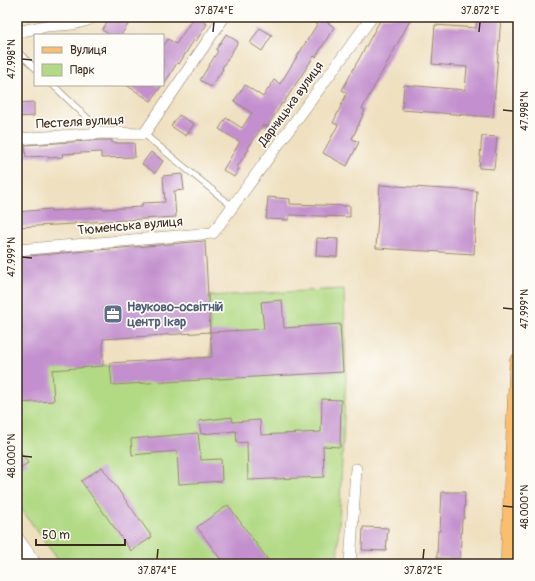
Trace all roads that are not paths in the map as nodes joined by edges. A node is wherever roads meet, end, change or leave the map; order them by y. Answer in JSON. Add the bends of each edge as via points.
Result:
{"nodes":[{"id":1,"x":90,"y":17,"type":"edge"},
{"id":2,"x":224,"y":17,"type":"edge"},
{"id":3,"x":372,"y":17,"type":"edge"},
{"id":4,"x":17,"y":32,"type":"edge"},
{"id":5,"x":17,"y":51,"type":"edge"},
{"id":6,"x":34,"y":67,"type":"edge"},
{"id":7,"x":54,"y":86,"type":"edge"},
{"id":8,"x":103,"y":133,"type":"junction"},
{"id":9,"x":144,"y":134,"type":"junction"},
{"id":10,"x":17,"y":140,"type":"edge"},
{"id":11,"x":233,"y":207,"type":"junction"},
{"id":12,"x":17,"y":250,"type":"edge"},
{"id":13,"x":518,"y":362,"type":"edge"},
{"id":14,"x":356,"y":469,"type":"dead end"},
{"id":15,"x":17,"y":537,"type":"edge"},
{"id":16,"x":28,"y":552,"type":"junction"},
{"id":17,"x":17,"y":560,"type":"edge"},
{"id":18,"x":36,"y":564,"type":"edge"},
{"id":19,"x":350,"y":564,"type":"edge"},
{"id":20,"x":509,"y":564,"type":"edge"}],
"edges":[{"from":1,"to":4,"type":"street","via":[[88,20],[73,24]]},
{"from":2,"to":9,"type":"street"},
{"from":3,"to":11,"type":"street","name":"Дарницька вулиця"},
{"from":5,"to":6,"type":"lane"},
{"from":7,"to":8,"type":"lane"},
{"from":8,"to":9,"type":"street","name":"Пестеля вулиця"},
{"from":8,"to":10,"type":"street","name":"Пестеля вулиця"},
{"from":9,"to":11,"type":"lane"},
{"from":11,"to":12,"type":"street","name":"Тюменська вулиця","via":[[213,234]]},
{"from":13,"to":20,"type":"main road"},
{"from":14,"to":19,"type":"street"},
{"from":15,"to":16,"type":"street"},
{"from":16,"to":17,"type":"street"},
{"from":16,"to":18,"type":"street"}]}
